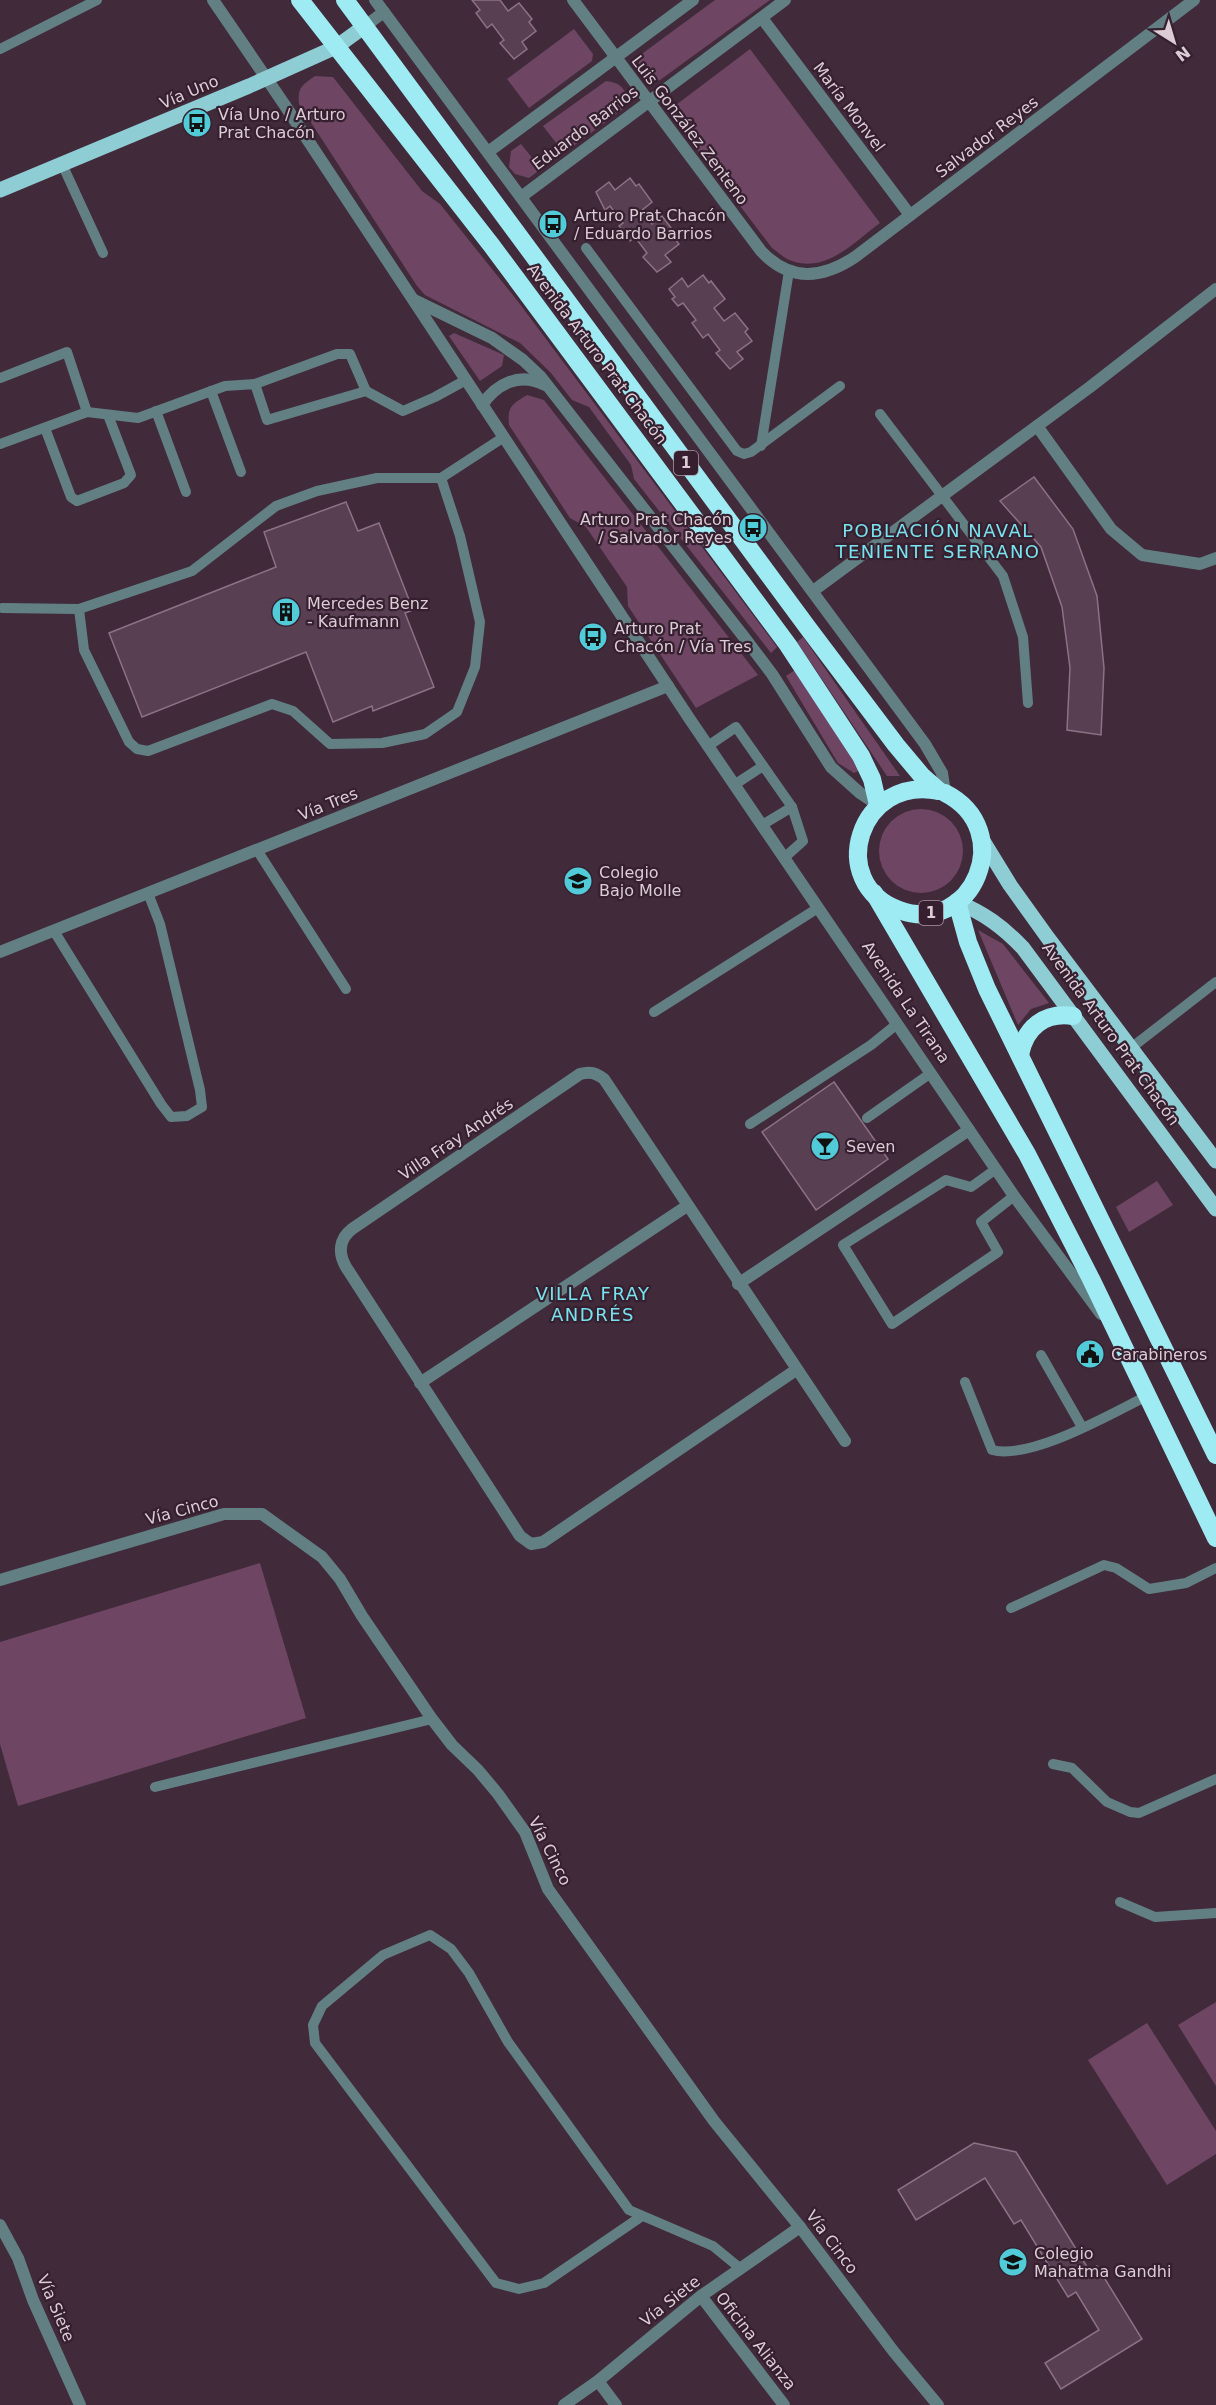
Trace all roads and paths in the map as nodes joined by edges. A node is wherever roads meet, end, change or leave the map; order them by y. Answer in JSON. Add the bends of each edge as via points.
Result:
{"nodes":[{"id":1,"x":97,"y":0,"type":"edge"},
{"id":2,"x":213,"y":0,"type":"edge"},
{"id":3,"x":300,"y":0,"type":"edge"},
{"id":4,"x":345,"y":0,"type":"edge"},
{"id":5,"x":375,"y":0,"type":"edge"},
{"id":6,"x":573,"y":0,"type":"edge"},
{"id":7,"x":693,"y":0,"type":"edge"},
{"id":8,"x":785,"y":0,"type":"edge"},
{"id":9,"x":1194,"y":0,"type":"edge"},
{"id":10,"x":1178,"y":5,"type":"edge"},
{"id":11,"x":384,"y":12,"type":"junction"},
{"id":12,"x":762,"y":18,"type":"junction"},
{"id":13,"x":365,"y":26,"type":"junction"},
{"id":14,"x":336,"y":48,"type":"junction"},
{"id":15,"x":0,"y":50,"type":"edge"},
{"id":16,"x":616,"y":58,"type":"junction"},
{"id":17,"x":265,"y":79,"type":"junction"},
{"id":18,"x":648,"y":101,"type":"junction"},
{"id":19,"x":488,"y":152,"type":"junction"},
{"id":20,"x":63,"y":164,"type":"junction"},
{"id":21,"x":0,"y":190,"type":"edge"},
{"id":22,"x":521,"y":197,"type":"junction"},
{"id":23,"x":910,"y":215,"type":"junction"},
{"id":24,"x":586,"y":248,"type":"dead end"},
{"id":25,"x":103,"y":253,"type":"dead end"},
{"id":26,"x":789,"y":271,"type":"junction"},
{"id":27,"x":1216,"y":289,"type":"edge"},
{"id":28,"x":413,"y":300,"type":"junction"},
{"id":29,"x":0,"y":378,"type":"edge"},
{"id":30,"x":466,"y":380,"type":"junction"},
{"id":31,"x":255,"y":384,"type":"junction"},
{"id":32,"x":840,"y":386,"type":"dead end"},
{"id":33,"x":550,"y":387,"type":"junction"},
{"id":34,"x":211,"y":391,"type":"junction"},
{"id":35,"x":366,"y":391,"type":"junction"},
{"id":36,"x":483,"y":405,"type":"junction"},
{"id":37,"x":156,"y":411,"type":"junction"},
{"id":38,"x":87,"y":412,"type":"junction"},
{"id":39,"x":880,"y":414,"type":"dead end"},
{"id":40,"x":108,"y":415,"type":"junction"},
{"id":41,"x":1037,"y":426,"type":"junction"},
{"id":42,"x":45,"y":428,"type":"junction"},
{"id":43,"x":504,"y":437,"type":"junction"},
{"id":44,"x":0,"y":444,"type":"edge"},
{"id":45,"x":761,"y":446,"type":"junction"},
{"id":46,"x":240,"y":472,"type":"dead end"},
{"id":47,"x":441,"y":478,"type":"junction"},
{"id":48,"x":186,"y":492,"type":"dead end"},
{"id":49,"x":943,"y":496,"type":"junction"},
{"id":50,"x":1216,"y":558,"type":"edge"},
{"id":51,"x":813,"y":591,"type":"junction"},
{"id":52,"x":2,"y":608,"type":"dead end"},
{"id":53,"x":79,"y":609,"type":"junction"},
{"id":54,"x":668,"y":686,"type":"junction"},
{"id":55,"x":1028,"y":704,"type":"dead end"},
{"id":56,"x":708,"y":746,"type":"junction"},
{"id":57,"x":763,"y":766,"type":"junction"},
{"id":58,"x":734,"y":785,"type":"junction"},
{"id":59,"x":942,"y":792,"type":"junction"},
{"id":60,"x":878,"y":805,"type":"junction"},
{"id":61,"x":792,"y":807,"type":"junction"},
{"id":62,"x":762,"y":825,"type":"junction"},
{"id":63,"x":983,"y":841,"type":"junction"},
{"id":64,"x":257,"y":850,"type":"junction"},
{"id":65,"x":784,"y":858,"type":"junction"},
{"id":66,"x":148,"y":893,"type":"junction"},
{"id":67,"x":874,"y":893,"type":"junction"},
{"id":68,"x":957,"y":902,"type":"junction"},
{"id":69,"x":818,"y":908,"type":"junction"},
{"id":70,"x":54,"y":931,"type":"junction"},
{"id":71,"x":0,"y":952,"type":"edge"},
{"id":72,"x":1216,"y":982,"type":"edge"},
{"id":73,"x":346,"y":990,"type":"dead end"},
{"id":74,"x":654,"y":1012,"type":"dead end"},
{"id":75,"x":1073,"y":1016,"type":"junction"},
{"id":76,"x":897,"y":1024,"type":"junction"},
{"id":77,"x":1131,"y":1048,"type":"junction"},
{"id":78,"x":1020,"y":1055,"type":"junction"},
{"id":79,"x":931,"y":1073,"type":"junction"},
{"id":80,"x":867,"y":1118,"type":"dead end"},
{"id":81,"x":750,"y":1124,"type":"dead end"},
{"id":82,"x":969,"y":1130,"type":"junction"},
{"id":83,"x":1216,"y":1161,"type":"edge"},
{"id":84,"x":996,"y":1169,"type":"junction"},
{"id":85,"x":1014,"y":1196,"type":"junction"},
{"id":86,"x":687,"y":1206,"type":"junction"},
{"id":87,"x":1216,"y":1209,"type":"edge"},
{"id":88,"x":738,"y":1284,"type":"junction"},
{"id":89,"x":1118,"y":1337,"type":"junction"},
{"id":90,"x":1041,"y":1355,"type":"dead end"},
{"id":91,"x":796,"y":1370,"type":"junction"},
{"id":92,"x":965,"y":1382,"type":"dead end"},
{"id":93,"x":420,"y":1383,"type":"junction"},
{"id":94,"x":1147,"y":1396,"type":"junction"},
{"id":95,"x":1082,"y":1427,"type":"junction"},
{"id":96,"x":845,"y":1441,"type":"dead end"},
{"id":97,"x":1216,"y":1455,"type":"edge"},
{"id":98,"x":1216,"y":1538,"type":"edge"},
{"id":99,"x":1216,"y":1568,"type":"edge"},
{"id":100,"x":0,"y":1580,"type":"edge"},
{"id":101,"x":1011,"y":1608,"type":"dead end"},
{"id":102,"x":432,"y":1719,"type":"junction"},
{"id":103,"x":1053,"y":1764,"type":"dead end"},
{"id":104,"x":1216,"y":1779,"type":"edge"},
{"id":105,"x":154,"y":1787,"type":"dead end"},
{"id":106,"x":1120,"y":1902,"type":"dead end"},
{"id":107,"x":1216,"y":1913,"type":"edge"},
{"id":108,"x":642,"y":2216,"type":"junction"},
{"id":109,"x":0,"y":2225,"type":"edge"},
{"id":110,"x":800,"y":2227,"type":"junction"},
{"id":111,"x":741,"y":2269,"type":"junction"},
{"id":112,"x":701,"y":2296,"type":"junction"},
{"id":113,"x":598,"y":2381,"type":"junction"},
{"id":114,"x":80,"y":2405,"type":"edge"},
{"id":115,"x":564,"y":2405,"type":"edge"},
{"id":116,"x":616,"y":2405,"type":"edge"},
{"id":117,"x":784,"y":2405,"type":"edge"},
{"id":118,"x":938,"y":2405,"type":"edge"}],
"edges":[{"from":1,"to":15,"type":"lane"},
{"from":2,"to":17,"type":"street"},
{"from":3,"to":14,"type":"highway","name":"Avenida Arturo Prat Chacón","number":"1"},
{"from":4,"to":13,"type":"highway","name":"Avenida Arturo Prat Chacón","number":"1"},
{"from":5,"to":11,"type":"street","name":"Avenida Arturo Prat Chacón"},
{"from":6,"to":16,"type":"street","name":"Luis González Zenteno"},
{"from":7,"to":16,"type":"street"},
{"from":8,"to":12,"type":"street","name":"Eduardo Barrios"},
{"from":9,"to":10,"type":"street","name":"Salvador Reyes"},
{"from":10,"to":23,"type":"street","name":"Salvador Reyes"},
{"from":11,"to":13,"type":"street","name":"Vía Uno"},
{"from":11,"to":19,"type":"street","name":"Avenida Arturo Prat Chacón"},
{"from":12,"to":18,"type":"street","name":"Eduardo Barrios"},
{"from":12,"to":23,"type":"street","name":"María Monvel"},
{"from":13,"to":14,"type":"main road","name":"Vía Uno"},
{"from":13,"to":59,"type":"highway","name":"Avenida Arturo Prat Chacón","number":"1","via":[[815,638],[896,745],[922,776]]},
{"from":14,"to":17,"type":"main road","name":"Vía Uno"},
{"from":14,"to":60,"type":"highway","name":"Avenida Arturo Prat Chacón","number":"1","via":[[499,255],[788,645],[861,756]]},
{"from":16,"to":18,"type":"street","name":"Luis González Zenteno"},
{"from":16,"to":19,"type":"street"},
{"from":17,"to":20,"type":"main road","name":"Vía Uno"},
{"from":17,"to":28,"type":"street"},
{"from":18,"to":22,"type":"street","name":"Eduardo Barrios"},
{"from":18,"to":26,"type":"street","name":"Luis González Zenteno","via":[[761,251]]},
{"from":19,"to":22,"type":"street","name":"Avenida Arturo Prat Chacón"},
{"from":20,"to":21,"type":"main road","name":"Vía Uno"},
{"from":20,"to":25,"type":"lane"},
{"from":22,"to":51,"type":"street","name":"Avenida Arturo Prat Chacón"},
{"from":23,"to":26,"type":"street","name":"Salvador Reyes","via":[[844,264],[817,273]]},
{"from":24,"to":45,"type":"lane","via":[[738,451],[744,454]]},
{"from":26,"to":45,"type":"lane"},
{"from":27,"to":41,"type":"street"},
{"from":28,"to":30,"type":"street"},
{"from":28,"to":33,"type":"street","via":[[492,338]]},
{"from":29,"to":38,"type":"lane","via":[[67,352]]},
{"from":30,"to":35,"type":"lane","via":[[403,411]]},
{"from":30,"to":36,"type":"street"},
{"from":31,"to":34,"type":"lane"},
{"from":31,"to":35,"type":"lane","via":[[337,354],[350,354]]},
{"from":31,"to":35,"type":"lane","via":[[267,420]]},
{"from":32,"to":45,"type":"lane"},
{"from":33,"to":36,"type":"street","via":[[516,380],[496,389]]},
{"from":33,"to":60,"type":"street","via":[[772,674],[826,760],[843,779]]},
{"from":34,"to":37,"type":"lane"},
{"from":34,"to":46,"type":"lane"},
{"from":36,"to":43,"type":"street"},
{"from":37,"to":40,"type":"lane","via":[[138,418]]},
{"from":37,"to":48,"type":"lane"},
{"from":38,"to":40,"type":"lane"},
{"from":38,"to":42,"type":"lane"},
{"from":39,"to":49,"type":"lane"},
{"from":40,"to":42,"type":"lane","via":[[130,476],[124,483],[77,501],[71,497]]},
{"from":41,"to":49,"type":"street"},
{"from":41,"to":50,"type":"street","via":[[1111,529],[1142,555],[1200,564]]},
{"from":42,"to":44,"type":"lane"},
{"from":43,"to":47,"type":"lane"},
{"from":43,"to":54,"type":"street"},
{"from":47,"to":53,"type":"lane","via":[[377,478],[306,495],[276,506],[192,571]]},
{"from":47,"to":53,"type":"lane","via":[[460,536],[480,622],[475,667],[457,712],[425,734],[382,743],[330,744],[293,711],[272,704],[148,751],[137,749],[129,742],[84,650]]},
{"from":49,"to":51,"type":"street"},
{"from":49,"to":55,"type":"lane","via":[[1003,576],[1023,637]]},
{"from":51,"to":59,"type":"street","name":"Avenida Arturo Prat Chacón","via":[[931,753],[942,773]]},
{"from":52,"to":53,"type":"lane"},
{"from":54,"to":56,"type":"street","name":"Avenida La Tirana"},
{"from":54,"to":64,"type":"street","name":"Vía Tres"},
{"from":56,"to":57,"type":"lane","via":[[736,727]]},
{"from":56,"to":58,"type":"street","name":"Avenida La Tirana"},
{"from":57,"to":58,"type":"lane"},
{"from":57,"to":61,"type":"lane"},
{"from":58,"to":62,"type":"street","name":"Avenida La Tirana"},
{"from":59,"to":60,"type":"highway","via":[[907,790]]},
{"from":59,"to":63,"type":"highway","name":"Avenida Arturo Prat Chacón","number":"1","via":[[961,802],[973,816]]},
{"from":60,"to":67,"type":"highway","via":[[867,819],[859,844],[861,870]]},
{"from":61,"to":62,"type":"lane"},
{"from":61,"to":65,"type":"lane","via":[[803,841]]},
{"from":62,"to":65,"type":"street","name":"Avenida La Tirana"},
{"from":63,"to":68,"type":"highway","name":"Avenida Arturo Prat Chacón","number":"1","via":[[979,874]]},
{"from":63,"to":77,"type":"main road","name":"Avenida Arturo Prat Chacón","number":"1","via":[[1048,938]]},
{"from":64,"to":66,"type":"street","name":"Vía Tres"},
{"from":64,"to":73,"type":"lane"},
{"from":65,"to":69,"type":"street","name":"Avenida La Tirana"},
{"from":66,"to":70,"type":"street","name":"Vía Tres"},
{"from":66,"to":70,"type":"lane","via":[[160,924],[200,1090],[202,1107],[187,1116],[171,1117],[161,1104]]},
{"from":67,"to":68,"type":"highway","name":"Avenida Arturo Prat Chacón","number":"1","via":[[908,913],[929,913]]},
{"from":67,"to":89,"type":"highway","name":"Avenida La Tirana","via":[[1027,1154]]},
{"from":68,"to":75,"type":"main road","name":"Avenida Arturo Prat Chacón","number":"1","via":[[978,910],[1010,934]]},
{"from":68,"to":78,"type":"highway","via":[[975,962]]},
{"from":69,"to":74,"type":"lane"},
{"from":69,"to":76,"type":"street","name":"Avenida La Tirana"},
{"from":70,"to":71,"type":"street","name":"Vía Tres"},
{"from":72,"to":77,"type":"lane"},
{"from":75,"to":78,"type":"highway","via":[[1055,1016],[1038,1023],[1025,1037]]},
{"from":75,"to":87,"type":"main road","name":"Avenida Arturo Prat Chacón","number":"1"},
{"from":76,"to":79,"type":"street","name":"Avenida La Tirana"},
{"from":76,"to":81,"type":"lane"},
{"from":77,"to":83,"type":"main road","name":"Avenida Arturo Prat Chacón","number":"1"},
{"from":78,"to":97,"type":"highway"},
{"from":79,"to":80,"type":"lane"},
{"from":79,"to":82,"type":"street","name":"Avenida La Tirana"},
{"from":82,"to":84,"type":"street","name":"Avenida La Tirana"},
{"from":82,"to":88,"type":"street"},
{"from":84,"to":85,"type":"street","name":"Avenida La Tirana"},
{"from":84,"to":85,"type":"lane","via":[[970,1187],[946,1180],[843,1245],[892,1324],[998,1252],[981,1222]]},
{"from":85,"to":89,"type":"street","name":"Avenida La Tirana"},
{"from":86,"to":88,"type":"street","name":"Villa Fray Andrés"},
{"from":86,"to":93,"type":"street"},
{"from":86,"to":93,"type":"street","name":"Villa Fray Andrés","via":[[604,1079],[592,1072],[580,1074],[344,1239],[342,1260]]},
{"from":88,"to":91,"type":"street","name":"Villa Fray Andrés"},
{"from":89,"to":94,"type":"highway","name":"Avenida La Tirana"},
{"from":90,"to":95,"type":"lane"},
{"from":91,"to":93,"type":"street","name":"Villa Fray Andrés","via":[[537,1544],[520,1536]]},
{"from":91,"to":96,"type":"street","name":"Villa Fray Andrés"},
{"from":92,"to":95,"type":"lane","via":[[992,1450],[1005,1453],[1047,1443]]},
{"from":94,"to":95,"type":"lane"},
{"from":94,"to":98,"type":"highway","name":"Avenida La Tirana"},
{"from":99,"to":101,"type":"lane","via":[[1186,1583],[1149,1589],[1104,1565]]},
{"from":100,"to":102,"type":"street","name":"Vía Cinco","via":[[224,1514],[262,1514],[322,1557]]},
{"from":102,"to":105,"type":"lane"},
{"from":102,"to":110,"type":"street","name":"Vía Cinco","via":[[498,1794],[525,1832],[548,1889],[714,2121]]},
{"from":103,"to":104,"type":"lane","via":[[1072,1768],[1107,1802],[1139,1813]]},
{"from":106,"to":107,"type":"lane","via":[[1155,1917]]},
{"from":108,"to":108,"type":"lane","via":[[629,2210],[508,2042],[452,1949],[430,1935],[383,1955],[322,2006],[313,2025],[315,2043],[496,2283],[519,2289],[544,2283]]},
{"from":108,"to":111,"type":"lane","via":[[713,2246]]},
{"from":109,"to":114,"type":"street","name":"Vía Siete","via":[[18,2258]]},
{"from":110,"to":111,"type":"street","name":"Vía Siete"},
{"from":110,"to":118,"type":"street","name":"Vía Cinco"},
{"from":111,"to":112,"type":"street","name":"Vía Siete"},
{"from":112,"to":113,"type":"street","name":"Vía Siete"},
{"from":112,"to":117,"type":"street","name":"Oficina Alianza"},
{"from":113,"to":115,"type":"street","name":"Vía Siete"},
{"from":113,"to":116,"type":"street"}]}
